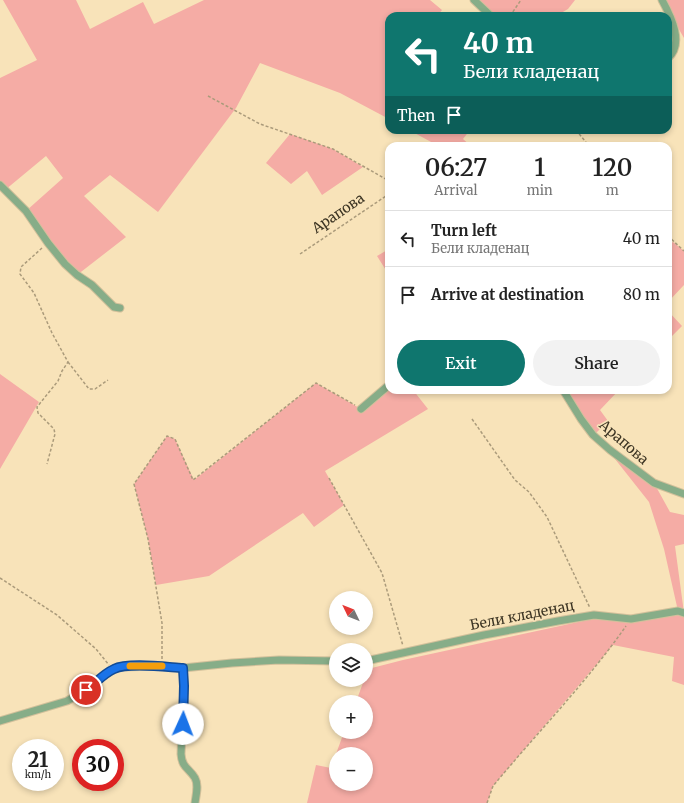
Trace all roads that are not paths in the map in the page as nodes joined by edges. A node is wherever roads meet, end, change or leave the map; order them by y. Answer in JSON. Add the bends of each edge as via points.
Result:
{"nodes":[{"id":1,"x":474,"y":0,"type":"edge"},
{"id":2,"x":662,"y":0,"type":"edge"},
{"id":3,"x":487,"y":12,"type":"edge"},
{"id":4,"x":669,"y":12,"type":"edge"},
{"id":5,"x":672,"y":18,"type":"edge"},
{"id":6,"x":672,"y":54,"type":"edge"},
{"id":7,"x":0,"y":185,"type":"edge"},
{"id":8,"x":120,"y":308,"type":"dead end"},
{"id":9,"x":385,"y":388,"type":"edge"},
{"id":10,"x":566,"y":394,"type":"edge"},
{"id":11,"x":361,"y":409,"type":"road end"},
{"id":12,"x":684,"y":494,"type":"edge"},
{"id":13,"x":684,"y":613,"type":"edge"},
{"id":14,"x":373,"y":660,"type":"edge"},
{"id":15,"x":329,"y":661,"type":"edge"},
{"id":16,"x":183,"y":668,"type":"junction"},
{"id":17,"x":0,"y":721,"type":"edge"},
{"id":18,"x":195,"y":803,"type":"edge"}],
"edges":[{"from":1,"to":3,"type":"street"},
{"from":2,"to":4,"type":"street"},
{"from":5,"to":6,"type":"street","via":[[680,32],[681,40],[678,49]]},
{"from":7,"to":8,"type":"street","via":[[26,211],[58,257],[114,307]]},
{"from":9,"to":11,"type":"street"},
{"from":10,"to":12,"type":"street","name":"Арапова","via":[[593,435],[610,450],[654,483]]},
{"from":13,"to":14,"type":"street","name":"Бели кладенац","via":[[678,611],[631,619],[594,615],[484,635]]},
{"from":15,"to":16,"type":"street","via":[[279,660]]},
{"from":16,"to":17,"type":"street","via":[[118,667],[67,701]]},
{"from":16,"to":18,"type":"street","via":[[181,754],[183,765],[197,783]]}]}
